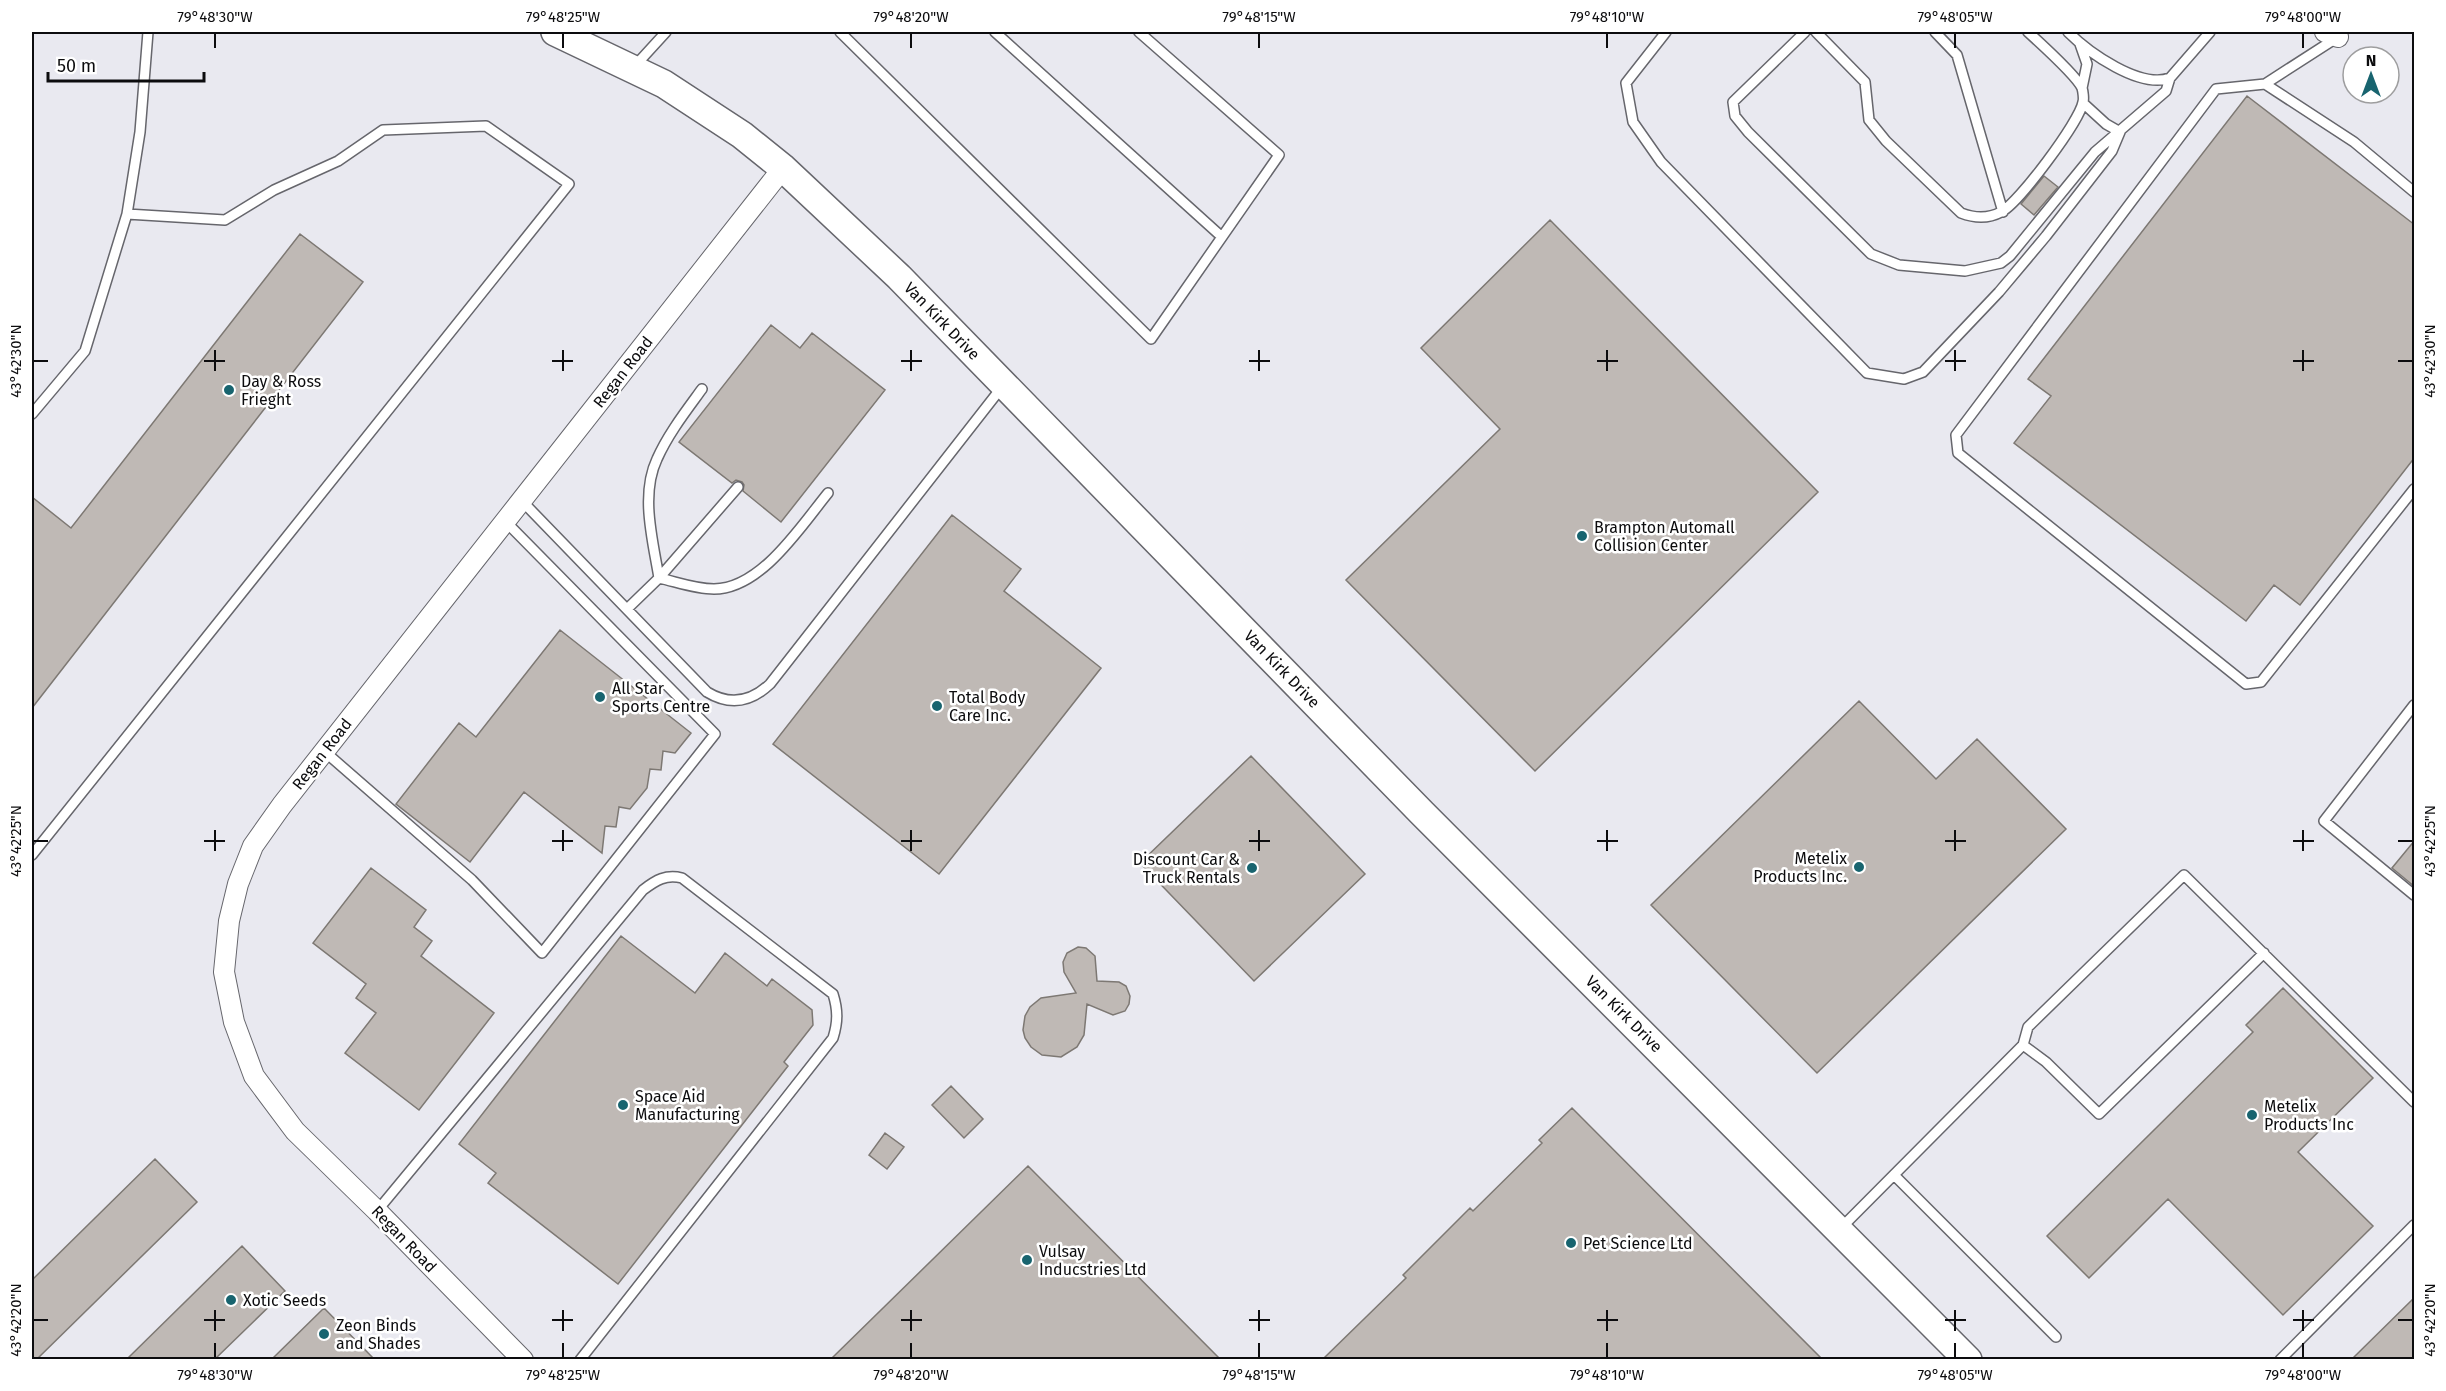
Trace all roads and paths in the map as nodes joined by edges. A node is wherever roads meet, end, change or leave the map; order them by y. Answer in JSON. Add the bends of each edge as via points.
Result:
{"nodes":[{"id":1,"x":148,"y":32,"type":"edge"},
{"id":2,"x":555,"y":32,"type":"edge"},
{"id":3,"x":666,"y":32,"type":"edge"},
{"id":4,"x":840,"y":32,"type":"edge"},
{"id":5,"x":995,"y":32,"type":"edge"},
{"id":6,"x":1139,"y":32,"type":"edge"},
{"id":7,"x":1666,"y":32,"type":"edge"},
{"id":8,"x":1805,"y":32,"type":"edge"},
{"id":9,"x":1816,"y":32,"type":"edge"},
{"id":10,"x":1935,"y":32,"type":"edge"},
{"id":11,"x":2028,"y":32,"type":"edge"},
{"id":12,"x":2068,"y":32,"type":"edge"},
{"id":13,"x":2210,"y":32,"type":"edge"},
{"id":14,"x":2331,"y":34,"type":"edge"},
{"id":15,"x":2080,"y":44,"type":"junction"},
{"id":16,"x":632,"y":68,"type":"junction"},
{"id":17,"x":2170,"y":78,"type":"junction"},
{"id":18,"x":2265,"y":84,"type":"junction"},
{"id":19,"x":2082,"y":88,"type":"junction"},
{"id":20,"x":2083,"y":103,"type":"junction"},
{"id":21,"x":2120,"y":132,"type":"junction"},
{"id":22,"x":783,"y":168,"type":"junction"},
{"id":23,"x":2415,"y":192,"type":"edge"},
{"id":24,"x":2002,"y":212,"type":"junction"},
{"id":25,"x":127,"y":214,"type":"junction"},
{"id":26,"x":1222,"y":237,"type":"junction"},
{"id":27,"x":1004,"y":384,"type":"junction"},
{"id":28,"x":702,"y":389,"type":"dead end"},
{"id":29,"x":32,"y":414,"type":"edge"},
{"id":30,"x":738,"y":488,"type":"dead end"},
{"id":31,"x":2415,"y":489,"type":"edge"},
{"id":32,"x":828,"y":493,"type":"dead end"},
{"id":33,"x":521,"y":500,"type":"junction"},
{"id":34,"x":505,"y":521,"type":"junction"},
{"id":35,"x":659,"y":578,"type":"junction"},
{"id":36,"x":627,"y":609,"type":"junction"},
{"id":37,"x":2415,"y":705,"type":"edge"},
{"id":38,"x":324,"y":751,"type":"junction"},
{"id":39,"x":32,"y":855,"type":"edge"},
{"id":40,"x":2415,"y":895,"type":"edge"},
{"id":41,"x":2264,"y":953,"type":"junction"},
{"id":42,"x":2023,"y":1045,"type":"junction"},
{"id":43,"x":2415,"y":1102,"type":"edge"},
{"id":44,"x":1894,"y":1176,"type":"junction"},
{"id":45,"x":377,"y":1211,"type":"junction"},
{"id":46,"x":2415,"y":1225,"type":"edge"},
{"id":47,"x":1839,"y":1230,"type":"junction"},
{"id":48,"x":2056,"y":1337,"type":"dead end"},
{"id":49,"x":523,"y":1359,"type":"edge"},
{"id":50,"x":580,"y":1359,"type":"edge"},
{"id":51,"x":1968,"y":1359,"type":"edge"},
{"id":52,"x":2280,"y":1359,"type":"edge"}],
"edges":[{"from":1,"to":25,"type":"lane","via":[[140,132]]},
{"from":2,"to":16,"type":"street","name":"Van Kirk Drive"},
{"from":3,"to":16,"type":"lane"},
{"from":4,"to":26,"type":"lane","via":[[1151,339]]},
{"from":5,"to":26,"type":"lane"},
{"from":6,"to":26,"type":"lane","via":[[1279,155]]},
{"from":7,"to":21,"type":"lane","via":[[1626,83],[1633,122],[1661,162],[1867,373],[1904,379],[1923,372],[2012,276],[2112,151]]},
{"from":8,"to":21,"type":"lane","via":[[1733,102],[1735,116],[1871,254],[1899,265],[1965,271],[2001,262],[2095,152]]},
{"from":9,"to":24,"type":"lane","via":[[1865,82],[1869,120],[1886,141],[1961,213],[1982,217]]},
{"from":10,"to":24,"type":"lane","via":[[1957,55]]},
{"from":11,"to":19,"type":"lane"},
{"from":12,"to":15,"type":"lane"},
{"from":13,"to":17,"type":"lane"},
{"from":14,"to":18,"type":"lane"},
{"from":15,"to":17,"type":"lane","via":[[2126,73],[2160,82]]},
{"from":15,"to":19,"type":"lane","via":[[2087,64]]},
{"from":16,"to":22,"type":"street","name":"Van Kirk Drive","via":[[742,135]]},
{"from":17,"to":21,"type":"lane","via":[[2166,91]]},
{"from":18,"to":23,"type":"lane","via":[[2354,142]]},
{"from":18,"to":31,"type":"lane","via":[[2216,90],[1956,435],[1958,453],[2246,684],[2261,682]]},
{"from":19,"to":20,"type":"lane"},
{"from":20,"to":21,"type":"lane"},
{"from":20,"to":24,"type":"lane","via":[[2060,143],[2016,201]]},
{"from":22,"to":27,"type":"street","name":"Van Kirk Drive","via":[[899,277]]},
{"from":22,"to":33,"type":"street","name":"Regan Road"},
{"from":25,"to":29,"type":"lane","via":[[85,351]]},
{"from":25,"to":39,"type":"lane","via":[[225,220],[274,190],[338,161],[383,130],[486,126],[569,184]]},
{"from":27,"to":36,"type":"lane","via":[[759,694],[748,700],[732,701],[707,692]]},
{"from":27,"to":47,"type":"street","name":"Van Kirk Drive","via":[[1422,813]]},
{"from":28,"to":35,"type":"lane","via":[[670,435],[652,473],[650,511]]},
{"from":30,"to":35,"type":"lane"},
{"from":32,"to":35,"type":"lane","via":[[784,547],[741,583],[714,589]]},
{"from":33,"to":34,"type":"street","name":"Regan Road"},
{"from":33,"to":36,"type":"lane"},
{"from":34,"to":38,"type":"street","name":"Regan Road"},
{"from":34,"to":38,"type":"lane","via":[[715,734],[542,953],[472,880]]},
{"from":35,"to":36,"type":"lane"},
{"from":37,"to":40,"type":"lane","via":[[2324,821]]},
{"from":38,"to":45,"type":"street","name":"Regan Road","via":[[253,846],[229,921],[224,972],[234,1022],[254,1076],[295,1131]]},
{"from":41,"to":42,"type":"lane","via":[[2099,1114]]},
{"from":41,"to":42,"type":"lane","via":[[2184,875],[2028,1027]]},
{"from":41,"to":43,"type":"lane"},
{"from":42,"to":44,"type":"lane"},
{"from":44,"to":47,"type":"lane"},
{"from":44,"to":48,"type":"lane"},
{"from":45,"to":49,"type":"street","name":"Regan Road"},
{"from":45,"to":50,"type":"lane","via":[[643,890],[671,875],[682,878],[833,994],[837,1025],[833,1038]]},
{"from":46,"to":52,"type":"lane"},
{"from":47,"to":51,"type":"street","name":"Van Kirk Drive"}]}
